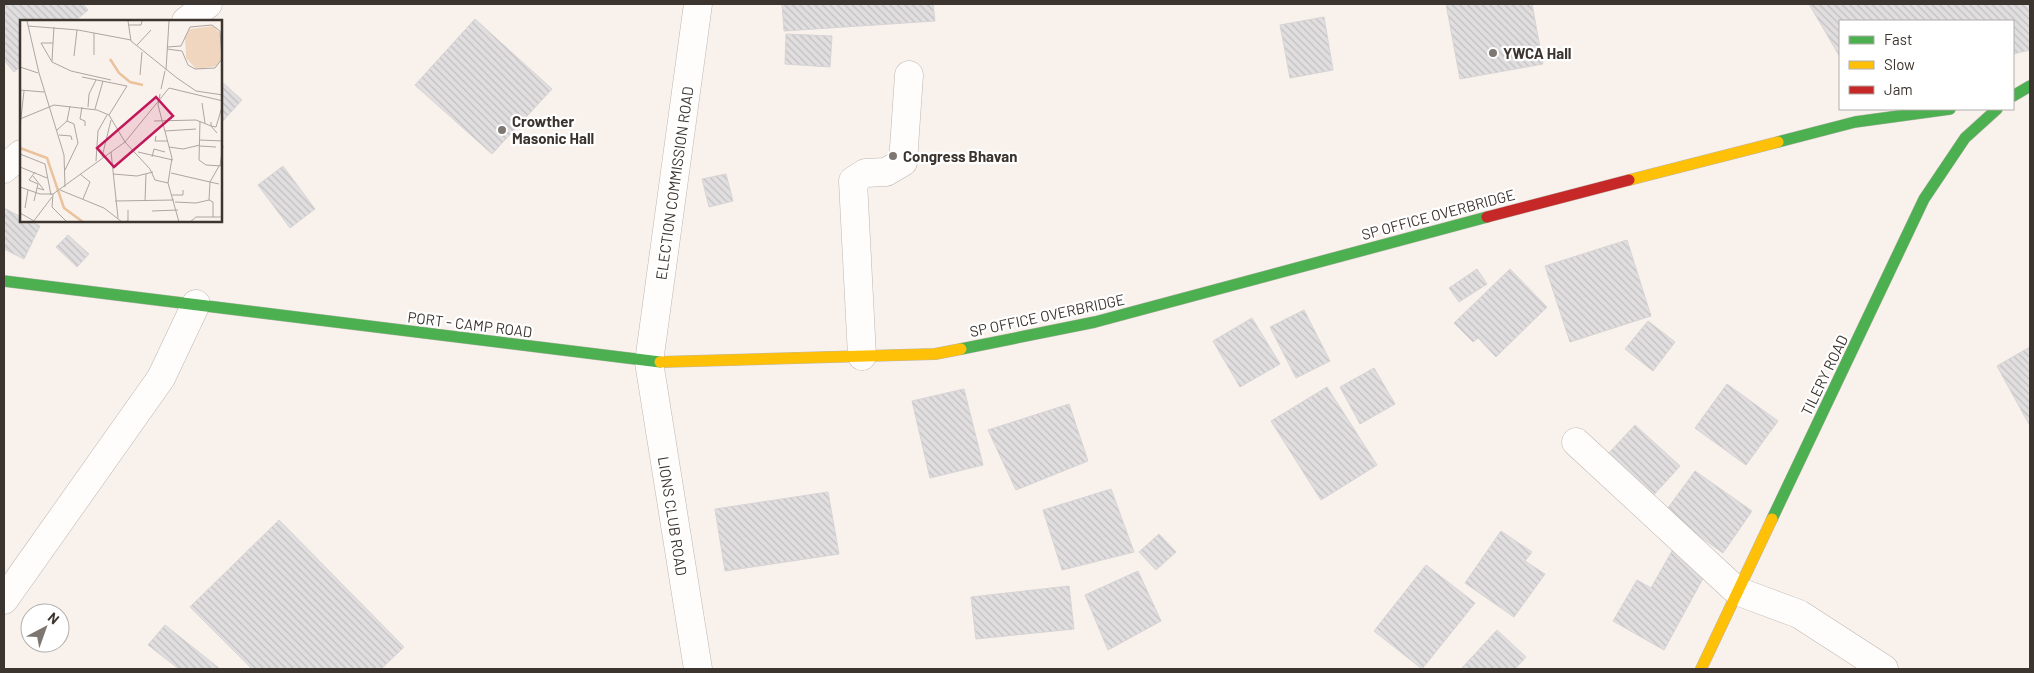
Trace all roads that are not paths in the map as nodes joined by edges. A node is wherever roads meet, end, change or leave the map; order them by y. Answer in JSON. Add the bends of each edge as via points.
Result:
{"nodes":[{"id":1,"x":208,"y":4,"type":"edge"},
{"id":2,"x":698,"y":4,"type":"edge"},
{"id":3,"x":187,"y":20,"type":"edge"},
{"id":4,"x":909,"y":75,"type":"dead end"},
{"id":5,"x":2030,"y":86,"type":"edge"},
{"id":6,"x":2014,"y":95,"type":"edge"},
{"id":7,"x":2030,"y":97,"type":"edge"},
{"id":8,"x":2014,"y":100,"type":"edge"},
{"id":9,"x":1943,"y":110,"type":"edge"},
{"id":10,"x":1997,"y":110,"type":"edge"},
{"id":11,"x":20,"y":155,"type":"edge"},
{"id":12,"x":4,"y":169,"type":"edge"},
{"id":13,"x":4,"y":281,"type":"edge"},
{"id":14,"x":196,"y":304,"type":"junction"},
{"id":15,"x":935,"y":354,"type":"joint"},
{"id":16,"x":862,"y":356,"type":"junction"},
{"id":17,"x":649,"y":362,"type":"junction"},
{"id":18,"x":1576,"y":442,"type":"dead end"},
{"id":19,"x":1737,"y":591,"type":"junction"},
{"id":20,"x":4,"y":600,"type":"edge"},
{"id":21,"x":698,"y":669,"type":"edge"},
{"id":22,"x":1701,"y":669,"type":"edge"},
{"id":23,"x":1884,"y":669,"type":"edge"}],
"edges":[{"from":1,"to":3,"type":"street"},
{"from":2,"to":17,"type":"street","name":"ELECTION COMMISSION ROAD"},
{"from":4,"to":16,"type":"street","via":[[903,162],[886,172],[865,173],[853,182]]},
{"from":5,"to":6,"type":"main road"},
{"from":7,"to":8,"type":"main road"},
{"from":9,"to":15,"type":"main road","name":"SP OFFICE OVERBRIDGE","via":[[1855,122],[1095,322]]},
{"from":10,"to":19,"type":"main road","name":"TILERY ROAD","via":[[1965,138],[1924,199]]},
{"from":11,"to":12,"type":"street"},
{"from":13,"to":14,"type":"main road","name":"PORT - CAMP ROAD"},
{"from":14,"to":17,"type":"main road","name":"PORT - CAMP ROAD"},
{"from":14,"to":20,"type":"street","via":[[161,378]]},
{"from":15,"to":16,"type":"main road","name":"PORT - CAMP ROAD"},
{"from":16,"to":17,"type":"main road","name":"PORT - CAMP ROAD"},
{"from":17,"to":21,"type":"street","name":"LIONS CLUB ROAD"},
{"from":18,"to":19,"type":"street"},
{"from":19,"to":22,"type":"main road","name":"TILERY ROAD"},
{"from":19,"to":23,"type":"street","via":[[1799,614]]}]}
